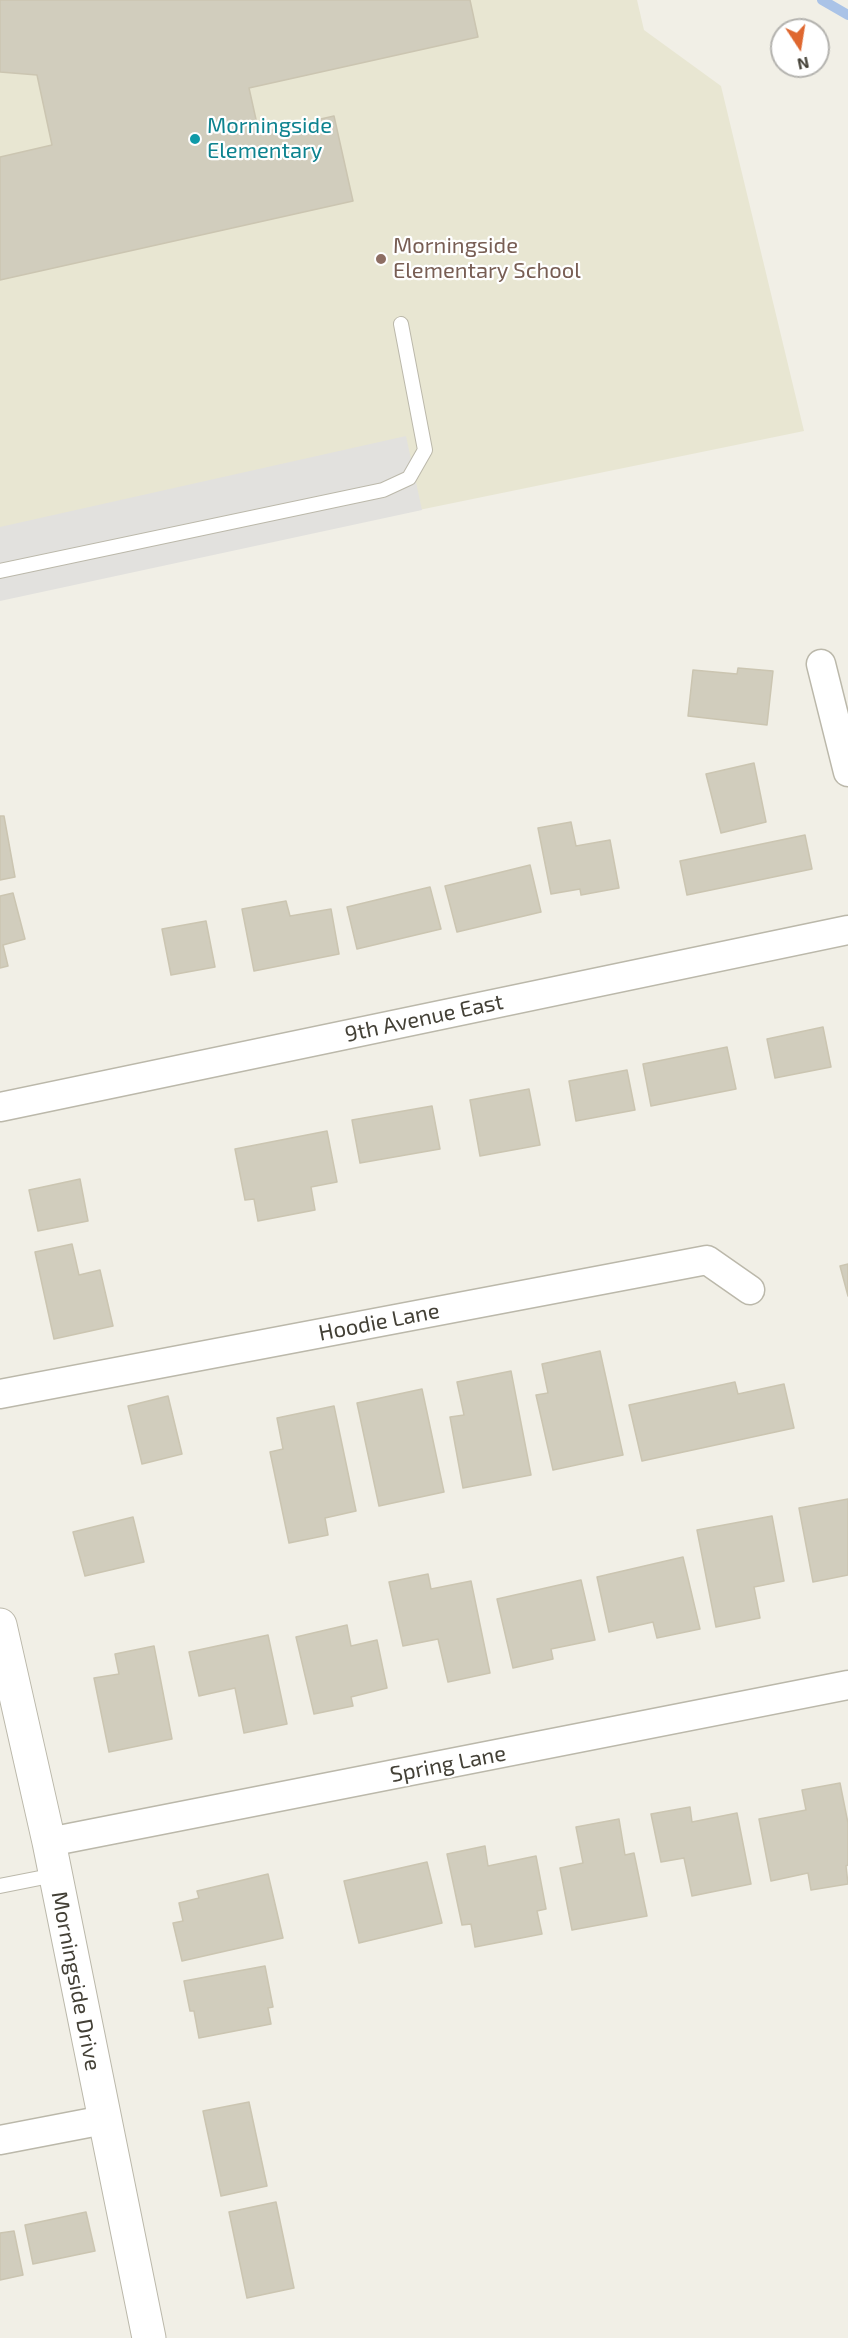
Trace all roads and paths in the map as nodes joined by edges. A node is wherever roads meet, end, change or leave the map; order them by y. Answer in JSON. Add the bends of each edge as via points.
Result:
{"nodes":[{"id":1,"x":400,"y":324,"type":"dead end"},
{"id":2,"x":0,"y":571,"type":"edge"},
{"id":3,"x":820,"y":664,"type":"dead end"},
{"id":4,"x":848,"y":771,"type":"edge"},
{"id":5,"x":848,"y":930,"type":"edge"},
{"id":6,"x":0,"y":1107,"type":"edge"},
{"id":7,"x":750,"y":1290,"type":"dead end"},
{"id":8,"x":0,"y":1394,"type":"edge"},
{"id":9,"x":0,"y":1630,"type":"edge"},
{"id":10,"x":848,"y":1685,"type":"edge"},
{"id":11,"x":49,"y":1842,"type":"junction"},
{"id":12,"x":55,"y":1875,"type":"junction"},
{"id":13,"x":0,"y":1886,"type":"edge"},
{"id":14,"x":104,"y":2120,"type":"junction"},
{"id":15,"x":0,"y":2140,"type":"edge"},
{"id":16,"x":149,"y":2338,"type":"edge"}],
"edges":[{"from":1,"to":2,"type":"lane","via":[[425,450],[409,478],[383,490]]},
{"from":3,"to":4,"type":"street"},
{"from":5,"to":6,"type":"street","name":"9th Avenue East"},
{"from":7,"to":8,"type":"street","name":"Hoodie Lane","via":[[707,1260]]},
{"from":9,"to":11,"type":"street","name":"Morningside Drive"},
{"from":10,"to":11,"type":"street","name":"Spring Lane"},
{"from":11,"to":12,"type":"street","name":"Morningside Drive"},
{"from":12,"to":13,"type":"lane"},
{"from":12,"to":14,"type":"street","name":"Morningside Drive"},
{"from":14,"to":15,"type":"street"},
{"from":14,"to":16,"type":"street","name":"Morningside Drive"}]}
